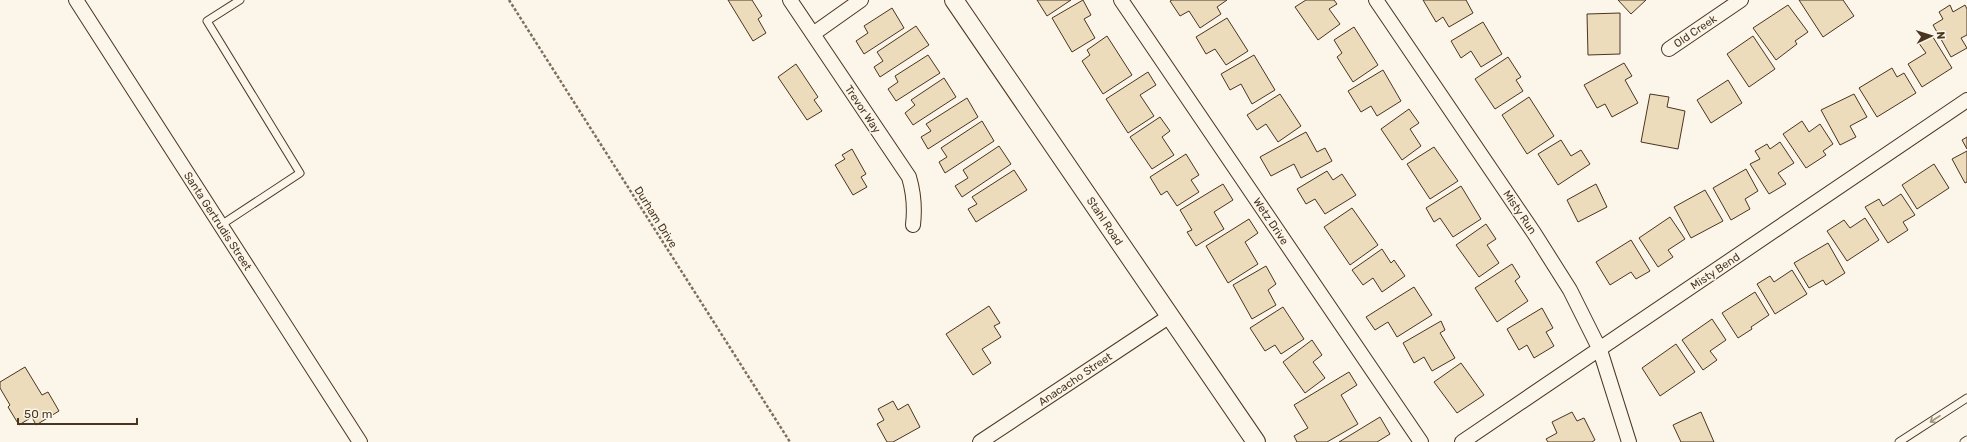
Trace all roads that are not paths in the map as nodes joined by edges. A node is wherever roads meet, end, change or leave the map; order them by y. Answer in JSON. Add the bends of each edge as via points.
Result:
{"nodes":[{"id":1,"x":240,"y":0,"type":"edge"},
{"id":2,"x":790,"y":0,"type":"edge"},
{"id":3,"x":861,"y":0,"type":"edge"},
{"id":4,"x":954,"y":0,"type":"edge"},
{"id":5,"x":1121,"y":0,"type":"edge"},
{"id":6,"x":1376,"y":0,"type":"edge"},
{"id":7,"x":1741,"y":0,"type":"edge"},
{"id":8,"x":79,"y":1,"type":"edge"},
{"id":9,"x":813,"y":34,"type":"junction"},
{"id":10,"x":1669,"y":49,"type":"dead end"},
{"id":11,"x":1967,"y":100,"type":"edge"},
{"id":12,"x":221,"y":225,"type":"junction"},
{"id":13,"x":913,"y":225,"type":"dead end"},
{"id":14,"x":1170,"y":316,"type":"junction"},
{"id":15,"x":1600,"y":350,"type":"junction"},
{"id":16,"x":1967,"y":398,"type":"edge"},
{"id":17,"x":1967,"y":440,"type":"edge"},
{"id":18,"x":360,"y":442,"type":"edge"},
{"id":19,"x":980,"y":442,"type":"edge"},
{"id":20,"x":1256,"y":442,"type":"edge"},
{"id":21,"x":1421,"y":442,"type":"edge"},
{"id":22,"x":1462,"y":442,"type":"edge"},
{"id":23,"x":1629,"y":442,"type":"edge"},
{"id":24,"x":1899,"y":442,"type":"edge"},
{"id":25,"x":1964,"y":442,"type":"edge"}],
"edges":[{"from":1,"to":12,"type":"lane","via":[[207,21],[300,173]]},
{"from":2,"to":9,"type":"street","name":"Trevor Way"},
{"from":3,"to":9,"type":"street"},
{"from":4,"to":14,"type":"street","name":"Stahl Road"},
{"from":5,"to":21,"type":"street","name":"Wetz Drive"},
{"from":6,"to":15,"type":"street","name":"Misty Run","via":[[1534,233],[1570,290]]},
{"from":7,"to":10,"type":"street","name":"Old Creek"},
{"from":8,"to":12,"type":"street","name":"Santa Gertrudis Street"},
{"from":9,"to":13,"type":"street","name":"Trevor Way","via":[[909,177],[915,206]]},
{"from":11,"to":15,"type":"street","name":"Misty Bend"},
{"from":12,"to":18,"type":"street","name":"Santa Gertrudis Street"},
{"from":14,"to":19,"type":"street","name":"Anacacho Street"},
{"from":14,"to":20,"type":"street","name":"Stahl Road"},
{"from":15,"to":22,"type":"street","name":"Misty Bend"},
{"from":15,"to":23,"type":"street","name":"Misty Run"},
{"from":16,"to":24,"type":"lane","one_way":true},
{"from":17,"to":25,"type":"lane"}]}
